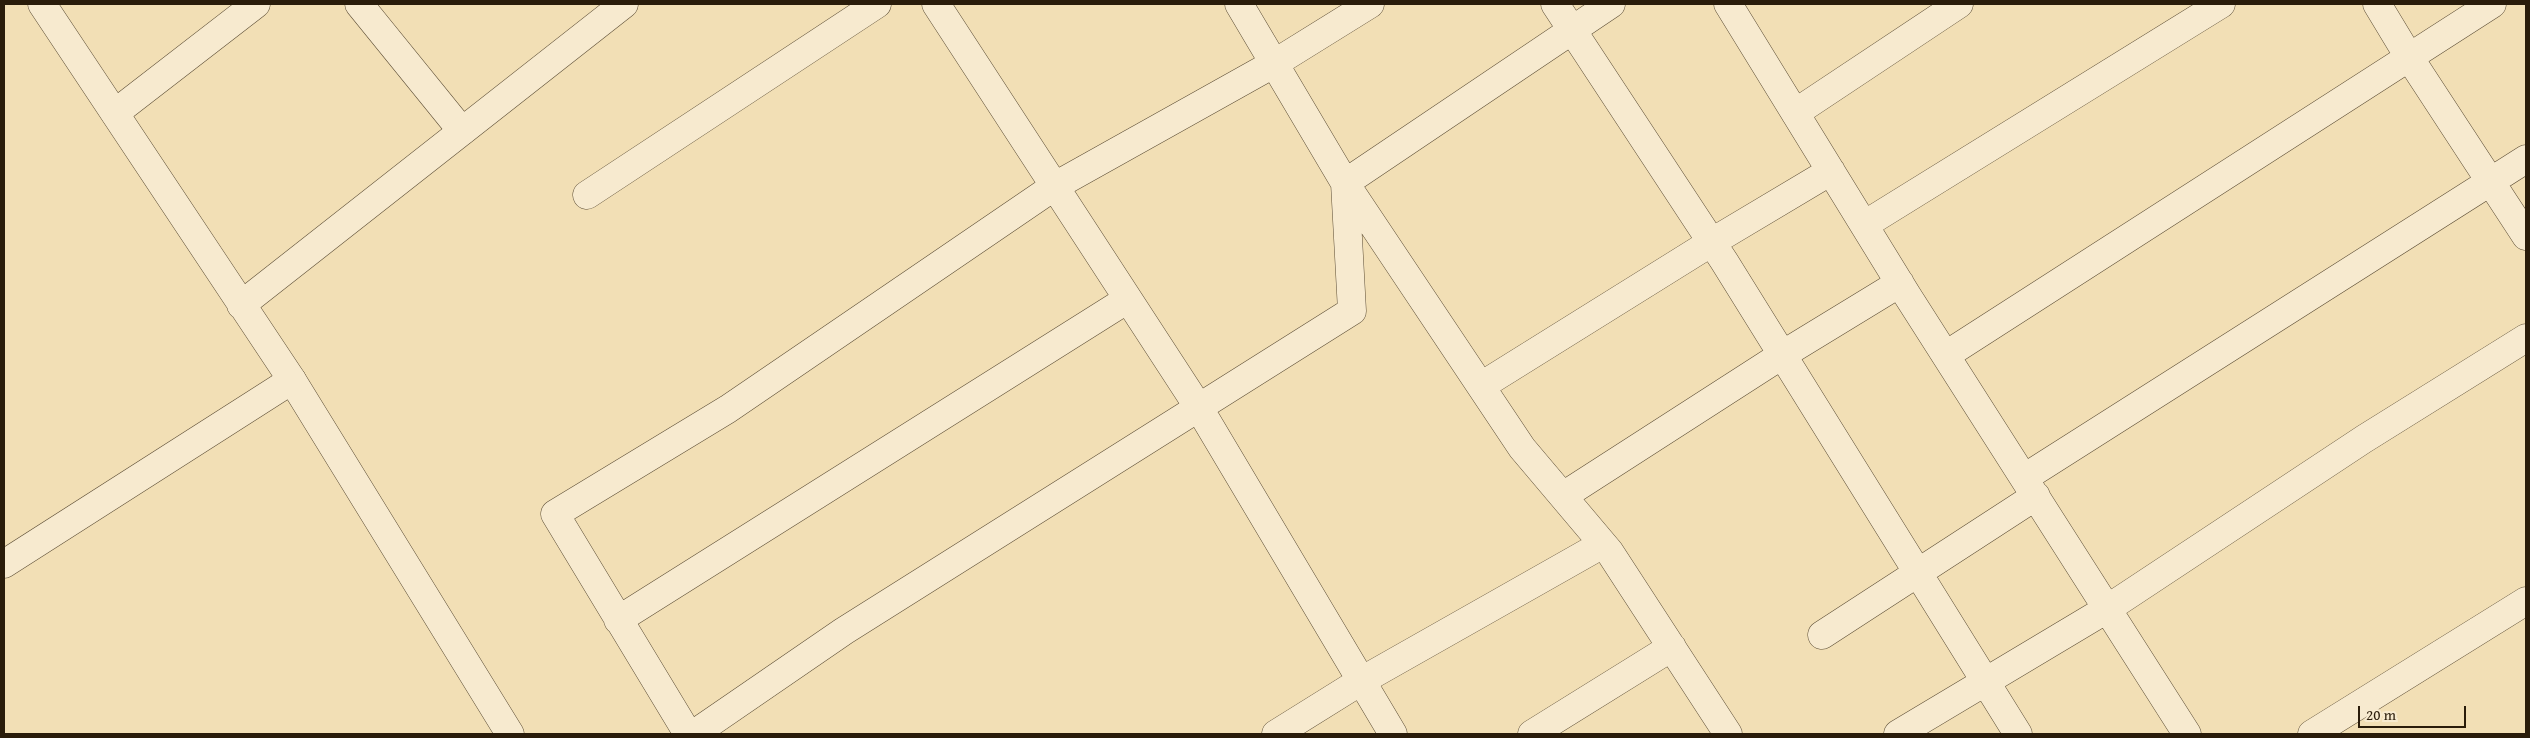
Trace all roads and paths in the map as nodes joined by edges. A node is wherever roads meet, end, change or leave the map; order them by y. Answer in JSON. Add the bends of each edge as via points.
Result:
{"nodes":[{"id":1,"x":42,"y":4,"type":"edge"},
{"id":2,"x":256,"y":4,"type":"edge"},
{"id":3,"x":359,"y":4,"type":"edge"},
{"id":4,"x":624,"y":4,"type":"edge"},
{"id":5,"x":878,"y":4,"type":"edge"},
{"id":6,"x":936,"y":4,"type":"edge"},
{"id":7,"x":1239,"y":4,"type":"edge"},
{"id":8,"x":1370,"y":4,"type":"edge"},
{"id":9,"x":1555,"y":4,"type":"edge"},
{"id":10,"x":1611,"y":4,"type":"edge"},
{"id":11,"x":1728,"y":4,"type":"edge"},
{"id":12,"x":1959,"y":4,"type":"edge"},
{"id":13,"x":2221,"y":4,"type":"edge"},
{"id":14,"x":2377,"y":4,"type":"edge"},
{"id":15,"x":2492,"y":4,"type":"edge"},
{"id":16,"x":1572,"y":30,"type":"junction"},
{"id":17,"x":2409,"y":57,"type":"junction"},
{"id":18,"x":1275,"y":64,"type":"junction"},
{"id":19,"x":114,"y":113,"type":"junction"},
{"id":20,"x":1795,"y":113,"type":"junction"},
{"id":21,"x":462,"y":131,"type":"junction"},
{"id":22,"x":2526,"y":159,"type":"edge"},
{"id":23,"x":1831,"y":171,"type":"junction"},
{"id":24,"x":1345,"y":182,"type":"junction"},
{"id":25,"x":2491,"y":182,"type":"junction"},
{"id":26,"x":1055,"y":186,"type":"junction"},
{"id":27,"x":587,"y":195,"type":"dead end"},
{"id":28,"x":1864,"y":225,"type":"junction"},
{"id":29,"x":2526,"y":236,"type":"edge"},
{"id":30,"x":1712,"y":242,"type":"junction"},
{"id":31,"x":1900,"y":283,"type":"junction"},
{"id":32,"x":1128,"y":299,"type":"junction"},
{"id":33,"x":241,"y":305,"type":"junction"},
{"id":34,"x":2526,"y":338,"type":"edge"},
{"id":35,"x":1782,"y":355,"type":"junction"},
{"id":36,"x":1946,"y":355,"type":"junction"},
{"id":37,"x":292,"y":380,"type":"junction"},
{"id":38,"x":1481,"y":386,"type":"junction"},
{"id":39,"x":1199,"y":408,"type":"junction"},
{"id":40,"x":2030,"y":487,"type":"junction"},
{"id":41,"x":1564,"y":496,"type":"junction"},
{"id":42,"x":1603,"y":544,"type":"junction"},
{"id":43,"x":4,"y":564,"type":"edge"},
{"id":44,"x":1917,"y":572,"type":"junction"},
{"id":45,"x":2526,"y":601,"type":"edge"},
{"id":46,"x":2107,"y":608,"type":"junction"},
{"id":47,"x":618,"y":620,"type":"junction"},
{"id":48,"x":1822,"y":635,"type":"dead end"},
{"id":49,"x":1672,"y":647,"type":"junction"},
{"id":50,"x":1361,"y":681,"type":"junction"},
{"id":51,"x":1984,"y":682,"type":"junction"},
{"id":52,"x":2177,"y":731,"type":"edge"},
{"id":53,"x":510,"y":734,"type":"edge"},
{"id":54,"x":688,"y":734,"type":"edge"},
{"id":55,"x":694,"y":734,"type":"edge"},
{"id":56,"x":1276,"y":734,"type":"edge"},
{"id":57,"x":1393,"y":734,"type":"edge"},
{"id":58,"x":1532,"y":734,"type":"edge"},
{"id":59,"x":1728,"y":734,"type":"edge"},
{"id":60,"x":1898,"y":734,"type":"edge"},
{"id":61,"x":2018,"y":734,"type":"edge"},
{"id":62,"x":2314,"y":734,"type":"edge"}],
"edges":[{"from":1,"to":19,"type":"street"},
{"from":2,"to":19,"type":"street"},
{"from":3,"to":21,"type":"street"},
{"from":4,"to":21,"type":"street"},
{"from":5,"to":27,"type":"street"},
{"from":6,"to":26,"type":"street"},
{"from":7,"to":18,"type":"street"},
{"from":8,"to":18,"type":"street"},
{"from":9,"to":16,"type":"street"},
{"from":10,"to":16,"type":"street"},
{"from":11,"to":20,"type":"street"},
{"from":12,"to":20,"type":"street"},
{"from":13,"to":28,"type":"street"},
{"from":14,"to":17,"type":"street"},
{"from":15,"to":17,"type":"street"},
{"from":16,"to":24,"type":"street"},
{"from":16,"to":30,"type":"street"},
{"from":17,"to":25,"type":"street"},
{"from":17,"to":36,"type":"street"},
{"from":18,"to":24,"type":"street"},
{"from":18,"to":26,"type":"street"},
{"from":19,"to":33,"type":"street"},
{"from":20,"to":23,"type":"street"},
{"from":21,"to":33,"type":"street"},
{"from":22,"to":25,"type":"street"},
{"from":23,"to":28,"type":"street"},
{"from":23,"to":30,"type":"street"},
{"from":24,"to":38,"type":"street"},
{"from":24,"to":39,"type":"street","via":[[1352,311]]},
{"from":25,"to":29,"type":"street"},
{"from":25,"to":40,"type":"street"},
{"from":26,"to":32,"type":"street"},
{"from":26,"to":47,"type":"street","via":[[728,409],[555,514]]},
{"from":28,"to":31,"type":"street"},
{"from":30,"to":35,"type":"street"},
{"from":30,"to":38,"type":"street"},
{"from":31,"to":35,"type":"street"},
{"from":31,"to":36,"type":"street"},
{"from":32,"to":39,"type":"street"},
{"from":32,"to":47,"type":"street"},
{"from":33,"to":37,"type":"street"},
{"from":34,"to":46,"type":"street","via":[[2364,439]]},
{"from":35,"to":41,"type":"street"},
{"from":35,"to":44,"type":"street"},
{"from":36,"to":40,"type":"street"},
{"from":37,"to":43,"type":"street"},
{"from":37,"to":53,"type":"street"},
{"from":38,"to":41,"type":"street","via":[[1522,448]]},
{"from":39,"to":50,"type":"street"},
{"from":39,"to":55,"type":"street","via":[[844,631]]},
{"from":40,"to":44,"type":"street"},
{"from":40,"to":46,"type":"street"},
{"from":41,"to":42,"type":"street"},
{"from":42,"to":49,"type":"street"},
{"from":42,"to":50,"type":"street"},
{"from":44,"to":48,"type":"street"},
{"from":44,"to":51,"type":"street"},
{"from":45,"to":62,"type":"street"},
{"from":46,"to":51,"type":"street"},
{"from":46,"to":52,"type":"street"},
{"from":47,"to":54,"type":"street"},
{"from":49,"to":58,"type":"street"},
{"from":49,"to":59,"type":"street"},
{"from":50,"to":56,"type":"street"},
{"from":50,"to":57,"type":"street"},
{"from":51,"to":60,"type":"street"},
{"from":51,"to":61,"type":"street"}]}
